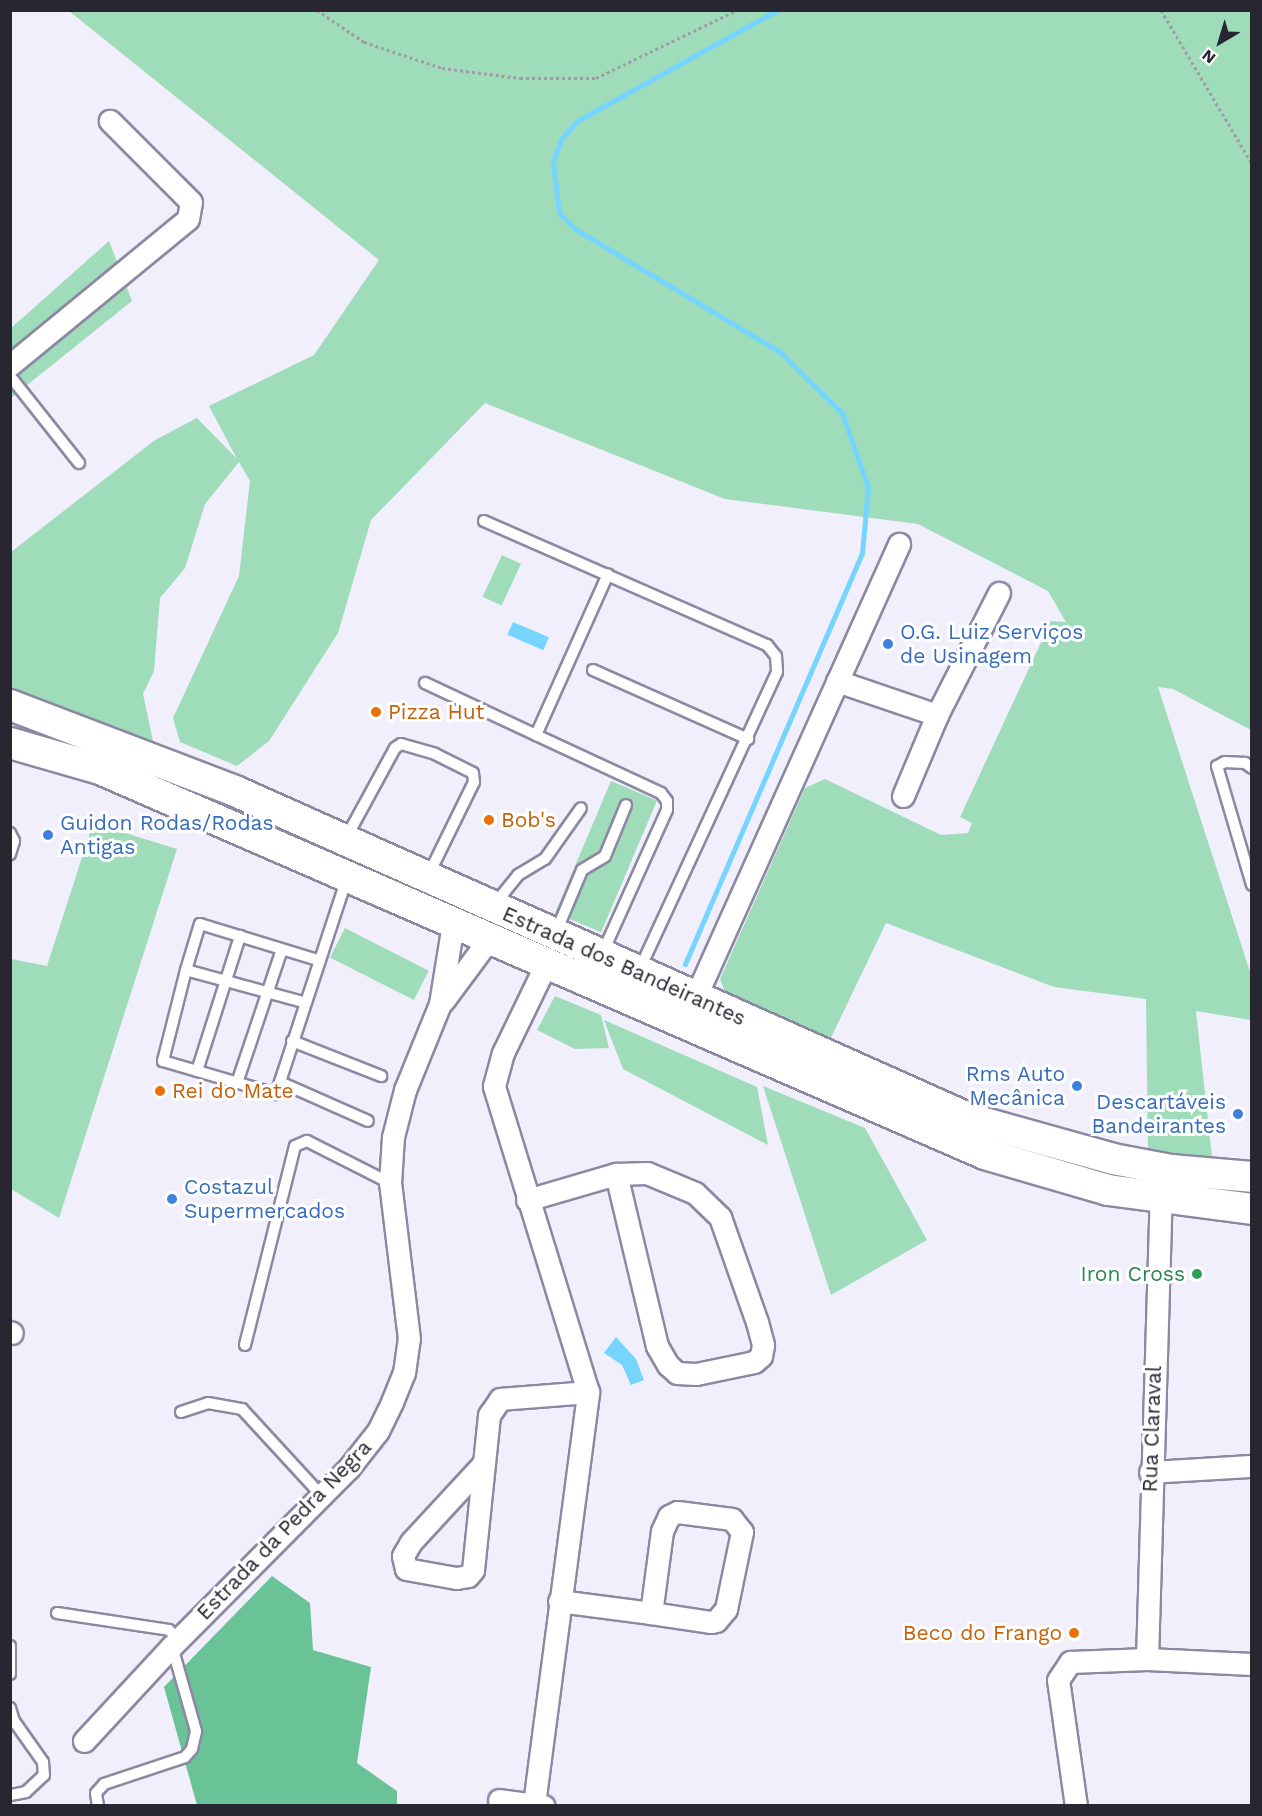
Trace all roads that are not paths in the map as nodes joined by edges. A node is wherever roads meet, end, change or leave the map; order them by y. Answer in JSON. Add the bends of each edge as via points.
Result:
{"nodes":[{"id":1,"x":110,"y":121,"type":"dead end"},
{"id":2,"x":10,"y":365,"type":"edge"},
{"id":3,"x":10,"y":376,"type":"edge"},
{"id":4,"x":79,"y":463,"type":"dead end"},
{"id":5,"x":484,"y":521,"type":"dead end"},
{"id":6,"x":899,"y":544,"type":"dead end"},
{"id":7,"x":608,"y":574,"type":"junction"},
{"id":8,"x":999,"y":593,"type":"dead end"},
{"id":9,"x":593,"y":670,"type":"dead end"},
{"id":10,"x":837,"y":681,"type":"junction"},
{"id":11,"x":425,"y":683,"type":"dead end"},
{"id":12,"x":15,"y":705,"type":"edge"},
{"id":13,"x":937,"y":715,"type":"junction"},
{"id":14,"x":536,"y":735,"type":"junction"},
{"id":15,"x":748,"y":739,"type":"junction"},
{"id":16,"x":10,"y":743,"type":"edge"},
{"id":17,"x":1251,"y":768,"type":"edge"},
{"id":18,"x":903,"y":796,"type":"dead end"},
{"id":19,"x":626,"y":806,"type":"dead end"},
{"id":20,"x":581,"y":808,"type":"dead end"},
{"id":21,"x":10,"y":833,"type":"edge"},
{"id":22,"x":344,"y":841,"type":"junction"},
{"id":23,"x":10,"y":854,"type":"edge"},
{"id":24,"x":348,"y":875,"type":"junction"},
{"id":25,"x":426,"y":879,"type":"junction"},
{"id":26,"x":1251,"y":885,"type":"edge"},
{"id":27,"x":492,"y":908,"type":"junction"},
{"id":28,"x":453,"y":924,"type":"junction"},
{"id":29,"x":555,"y":935,"type":"junction"},
{"id":30,"x":240,"y":936,"type":"junction"},
{"id":31,"x":489,"y":939,"type":"junction"},
{"id":32,"x":282,"y":949,"type":"junction"},
{"id":33,"x":601,"y":956,"type":"junction"},
{"id":34,"x":318,"y":960,"type":"junction"},
{"id":35,"x":546,"y":964,"type":"junction"},
{"id":36,"x":186,"y":970,"type":"junction"},
{"id":37,"x":639,"y":972,"type":"junction"},
{"id":38,"x":225,"y":980,"type":"junction"},
{"id":39,"x":266,"y":992,"type":"junction"},
{"id":40,"x":695,"y":998,"type":"junction"},
{"id":41,"x":303,"y":1002,"type":"junction"},
{"id":42,"x":440,"y":1004,"type":"junction"},
{"id":43,"x":292,"y":1041,"type":"junction"},
{"id":44,"x":197,"y":1071,"type":"junction"},
{"id":45,"x":381,"y":1076,"type":"dead end"},
{"id":46,"x":280,"y":1082,"type":"junction"},
{"id":47,"x":237,"y":1083,"type":"junction"},
{"id":48,"x":368,"y":1121,"type":"dead end"},
{"id":49,"x":616,"y":1174,"type":"junction"},
{"id":50,"x":1251,"y":1178,"type":"edge"},
{"id":51,"x":390,"y":1183,"type":"junction"},
{"id":52,"x":1161,"y":1199,"type":"junction"},
{"id":53,"x":527,"y":1200,"type":"junction"},
{"id":54,"x":1251,"y":1209,"type":"edge"},
{"id":55,"x":245,"y":1345,"type":"dead end"},
{"id":56,"x":588,"y":1392,"type":"junction"},
{"id":57,"x":181,"y":1412,"type":"dead end"},
{"id":58,"x":483,"y":1464,"type":"junction"},
{"id":59,"x":1251,"y":1466,"type":"edge"},
{"id":60,"x":1150,"y":1472,"type":"junction"},
{"id":61,"x":322,"y":1496,"type":"junction"},
{"id":62,"x":559,"y":1601,"type":"junction"},
{"id":63,"x":57,"y":1613,"type":"dead end"},
{"id":64,"x":651,"y":1613,"type":"junction"},
{"id":65,"x":175,"y":1642,"type":"junction"},
{"id":66,"x":10,"y":1646,"type":"edge"},
{"id":67,"x":1147,"y":1659,"type":"junction"},
{"id":68,"x":1251,"y":1664,"type":"edge"},
{"id":69,"x":10,"y":1674,"type":"edge"},
{"id":70,"x":10,"y":1708,"type":"edge"},
{"id":71,"x":12,"y":1724,"type":"edge"},
{"id":72,"x":84,"y":1741,"type":"dead end"},
{"id":73,"x":10,"y":1795,"type":"edge"},
{"id":74,"x":499,"y":1800,"type":"dead end"},
{"id":75,"x":539,"y":1805,"type":"edge"},
{"id":76,"x":98,"y":1806,"type":"edge"},
{"id":77,"x":1076,"y":1806,"type":"edge"}],
"edges":[{"from":1,"to":2,"type":"street","via":[[191,202],[188,219]]},
{"from":3,"to":4,"type":"lane"},
{"from":5,"to":7,"type":"lane"},
{"from":6,"to":10,"type":"street"},
{"from":7,"to":14,"type":"lane"},
{"from":7,"to":15,"type":"lane","via":[[767,645],[776,656],[777,672]]},
{"from":8,"to":13,"type":"street"},
{"from":9,"to":15,"type":"lane"},
{"from":10,"to":13,"type":"street"},
{"from":10,"to":40,"type":"street"},
{"from":11,"to":14,"type":"lane"},
{"from":12,"to":22,"type":"main road","name":"Estrada dos Bandeirantes","via":[[235,791]]},
{"from":13,"to":18,"type":"street"},
{"from":14,"to":33,"type":"lane","via":[[661,793],[667,801],[667,810]]},
{"from":15,"to":37,"type":"lane"},
{"from":16,"to":24,"type":"main road","name":"Estrada dos Bandeirantes","via":[[100,769]]},
{"from":17,"to":26,"type":"lane","via":[[1245,763],[1225,762],[1217,766]]},
{"from":19,"to":29,"type":"lane","via":[[605,856],[582,870]]},
{"from":20,"to":27,"type":"lane","via":[[544,859],[518,875]]},
{"from":21,"to":23,"type":"lane","via":[[14,841]]},
{"from":22,"to":25,"type":"main road","name":"Estrada dos Bandeirantes"},
{"from":22,"to":25,"type":"lane","via":[[395,748],[401,744],[435,754],[473,773],[474,782]]},
{"from":24,"to":28,"type":"main road","name":"Estrada dos Bandeirantes"},
{"from":24,"to":34,"type":"lane"},
{"from":25,"to":27,"type":"main road","name":"Estrada dos Bandeirantes"},
{"from":27,"to":29,"type":"main road","name":"Estrada dos Bandeirantes"},
{"from":28,"to":31,"type":"main road","name":"Estrada dos Bandeirantes"},
{"from":28,"to":42,"type":"street","name":"Estrada da Pedra Negra"},
{"from":29,"to":33,"type":"main road","name":"Estrada dos Bandeirantes"},
{"from":30,"to":32,"type":"lane"},
{"from":30,"to":36,"type":"lane","via":[[200,924]]},
{"from":30,"to":38,"type":"lane"},
{"from":31,"to":35,"type":"main road","name":"Estrada dos Bandeirantes"},
{"from":31,"to":42,"type":"street","name":"Estrada da Pedra Negra"},
{"from":32,"to":34,"type":"lane"},
{"from":32,"to":39,"type":"lane"},
{"from":33,"to":37,"type":"main road","name":"Estrada dos Bandeirantes"},
{"from":34,"to":41,"type":"lane"},
{"from":35,"to":52,"type":"main road","name":"Estrada dos Bandeirantes","via":[[985,1154],[1108,1190]]},
{"from":35,"to":53,"type":"street","via":[[503,1053],[494,1086]]},
{"from":36,"to":38,"type":"lane"},
{"from":36,"to":44,"type":"lane","via":[[163,1061]]},
{"from":37,"to":40,"type":"main road","name":"Estrada dos Bandeirantes"},
{"from":38,"to":39,"type":"lane"},
{"from":38,"to":44,"type":"lane"},
{"from":39,"to":41,"type":"lane"},
{"from":39,"to":47,"type":"lane"},
{"from":40,"to":50,"type":"main road","name":"Estrada dos Bandeirantes","via":[[928,1101],[1030,1138],[1171,1170]]},
{"from":41,"to":43,"type":"lane"},
{"from":42,"to":51,"type":"street","name":"Estrada da Pedra Negra","via":[[405,1090],[393,1137]]},
{"from":43,"to":45,"type":"lane"},
{"from":43,"to":46,"type":"lane"},
{"from":44,"to":47,"type":"lane"},
{"from":46,"to":47,"type":"lane","via":[[276,1094]]},
{"from":46,"to":48,"type":"lane"},
{"from":49,"to":49,"type":"street","via":[[647,1173],[695,1193],[720,1217],[763,1345],[761,1356],[754,1362],[741,1368],[696,1374],[677,1372],[668,1365],[657,1346]]},
{"from":49,"to":53,"type":"street"},
{"from":51,"to":55,"type":"lane","via":[[307,1141],[295,1146]]},
{"from":51,"to":61,"type":"street","name":"Estrada da Pedra Negra","via":[[409,1339],[404,1373],[378,1431]]},
{"from":52,"to":54,"type":"main road","name":"Estrada dos Bandeirantes"},
{"from":52,"to":60,"type":"street","name":"Rua Claraval"},
{"from":53,"to":56,"type":"street"},
{"from":56,"to":58,"type":"street","via":[[500,1400],[489,1415]]},
{"from":56,"to":62,"type":"street"},
{"from":57,"to":61,"type":"lane","via":[[208,1403],[242,1409]]},
{"from":58,"to":58,"type":"street","via":[[475,1562],[470,1575],[430,1576],[405,1569],[403,1556],[411,1542]]},
{"from":59,"to":60,"type":"street"},
{"from":60,"to":67,"type":"street","name":"Rua Claraval"},
{"from":61,"to":65,"type":"street","name":"Estrada da Pedra Negra"},
{"from":62,"to":64,"type":"street"},
{"from":62,"to":75,"type":"street"},
{"from":63,"to":65,"type":"lane","via":[[170,1630]]},
{"from":64,"to":64,"type":"street","via":[[711,1622],[722,1616],[742,1532],[732,1519],[677,1512],[669,1516],[662,1531]]},
{"from":65,"to":72,"type":"street","name":"Estrada da Pedra Negra"},
{"from":65,"to":76,"type":"lane","via":[[196,1731],[192,1749],[185,1757],[104,1784],[96,1793]]},
{"from":66,"to":69,"type":"lane"},
{"from":67,"to":68,"type":"street"},
{"from":67,"to":77,"type":"street","via":[[1070,1662],[1058,1680]]},
{"from":70,"to":71,"type":"lane"},
{"from":71,"to":73,"type":"lane","via":[[43,1762],[44,1775],[26,1792]]},
{"from":74,"to":75,"type":"street"}]}
